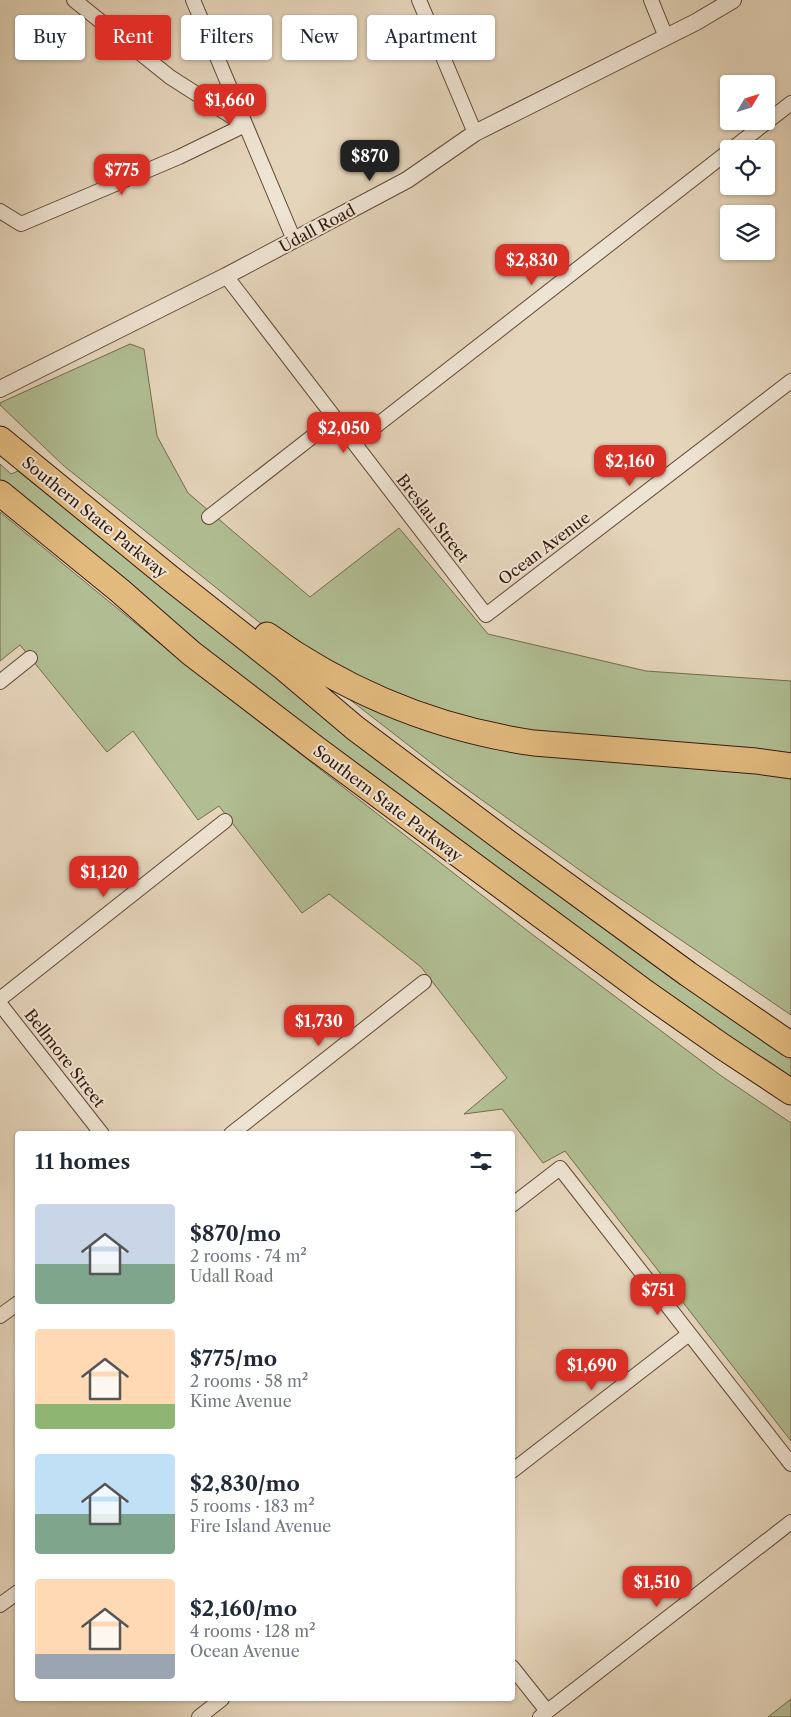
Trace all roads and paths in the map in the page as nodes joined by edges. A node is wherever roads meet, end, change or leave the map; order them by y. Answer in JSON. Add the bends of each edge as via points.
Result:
{"nodes":[{"id":1,"x":74,"y":0,"type":"edge"},
{"id":2,"x":193,"y":0,"type":"edge"},
{"id":3,"x":419,"y":0,"type":"edge"},
{"id":4,"x":650,"y":0,"type":"edge"},
{"id":5,"x":733,"y":0,"type":"edge"},
{"id":6,"x":666,"y":36,"type":"junction"},
{"id":7,"x":791,"y":103,"type":"edge"},
{"id":8,"x":245,"y":125,"type":"junction"},
{"id":9,"x":475,"y":133,"type":"junction"},
{"id":10,"x":744,"y":140,"type":"edge"},
{"id":11,"x":720,"y":158,"type":"edge"},
{"id":12,"x":0,"y":210,"type":"edge"},
{"id":13,"x":294,"y":240,"type":"junction"},
{"id":14,"x":226,"y":276,"type":"junction"},
{"id":15,"x":791,"y":381,"type":"edge"},
{"id":16,"x":0,"y":389,"type":"edge"},
{"id":17,"x":335,"y":419,"type":"junction"},
{"id":18,"x":0,"y":439,"type":"edge"},
{"id":19,"x":354,"y":443,"type":"junction"},
{"id":20,"x":0,"y":494,"type":"edge"},
{"id":21,"x":209,"y":516,"type":"dead end"},
{"id":22,"x":170,"y":578,"type":"junction"},
{"id":23,"x":486,"y":615,"type":"joint"},
{"id":24,"x":30,"y":658,"type":"dead end"},
{"id":25,"x":284,"y":668,"type":"junction"},
{"id":26,"x":0,"y":682,"type":"edge"},
{"id":27,"x":791,"y":766,"type":"edge"},
{"id":28,"x":226,"y":821,"type":"dead end"},
{"id":29,"x":424,"y":982,"type":"dead end"},
{"id":30,"x":0,"y":998,"type":"edge"},
{"id":31,"x":0,"y":1004,"type":"edge"},
{"id":32,"x":684,"y":1020,"type":"junction"},
{"id":33,"x":791,"y":1025,"type":"edge"},
{"id":34,"x":791,"y":1045,"type":"edge"},
{"id":35,"x":791,"y":1092,"type":"edge"},
{"id":36,"x":791,"y":1108,"type":"edge"},
{"id":37,"x":100,"y":1131,"type":"edge"},
{"id":38,"x":236,"y":1131,"type":"edge"},
{"id":39,"x":515,"y":1203,"type":"edge"},
{"id":40,"x":15,"y":1305,"type":"edge"},
{"id":41,"x":0,"y":1316,"type":"edge"},
{"id":42,"x":689,"y":1334,"type":"junction"},
{"id":43,"x":791,"y":1464,"type":"edge"},
{"id":44,"x":515,"y":1469,"type":"edge"},
{"id":45,"x":791,"y":1522,"type":"edge"},
{"id":46,"x":15,"y":1594,"type":"edge"},
{"id":47,"x":0,"y":1606,"type":"edge"},
{"id":48,"x":515,"y":1672,"type":"edge"},
{"id":49,"x":219,"y":1701,"type":"edge"},
{"id":50,"x":543,"y":1714,"type":"edge"},
{"id":51,"x":199,"y":1717,"type":"edge"}],
"edges":[{"from":1,"to":8,"type":"street","via":[[170,77]]},
{"from":2,"to":8,"type":"street"},
{"from":3,"to":9,"type":"street"},
{"from":4,"to":6,"type":"street"},
{"from":5,"to":6,"type":"street","name":"Udall Road"},
{"from":6,"to":9,"type":"street","name":"Udall Road"},
{"from":7,"to":10,"type":"street"},
{"from":8,"to":12,"type":"street","via":[[179,157],[21,224]]},
{"from":8,"to":13,"type":"street"},
{"from":9,"to":13,"type":"street","name":"Udall Road","via":[[408,180]]},
{"from":11,"to":19,"type":"street"},
{"from":13,"to":14,"type":"street","name":"Udall Road"},
{"from":14,"to":16,"type":"street","name":"Udall Road"},
{"from":14,"to":17,"type":"street","name":"Breslau Street"},
{"from":15,"to":23,"type":"street","name":"Ocean Avenue"},
{"from":17,"to":19,"type":"street","name":"Breslau Street"},
{"from":17,"to":21,"type":"street"},
{"from":18,"to":22,"type":"highway","name":"Southern State Parkway"},
{"from":19,"to":23,"type":"street","name":"Breslau Street"},
{"from":20,"to":32,"type":"highway","name":"Southern State Parkway","via":[[253,701]]},
{"from":22,"to":25,"type":"highway","name":"Southern State Parkway"},
{"from":22,"to":27,"type":"highway","via":[[335,677],[392,705],[444,724],[498,738],[534,743]]},
{"from":24,"to":26,"type":"street"},
{"from":25,"to":33,"type":"highway","name":"Southern State Parkway","via":[[370,725],[718,977]]},
{"from":25,"to":34,"type":"highway","name":"Southern State Parkway","via":[[355,728],[496,834]]},
{"from":28,"to":30,"type":"street"},
{"from":29,"to":38,"type":"street"},
{"from":31,"to":37,"type":"street","name":"Bellmore Street"},
{"from":32,"to":35,"type":"highway","name":"Southern State Parkway"},
{"from":32,"to":36,"type":"highway","via":[[753,1084]]},
{"from":39,"to":42,"type":"street","via":[[560,1168]]},
{"from":40,"to":41,"type":"street"},
{"from":42,"to":43,"type":"street"},
{"from":42,"to":44,"type":"street"},
{"from":45,"to":50,"type":"street"},
{"from":46,"to":47,"type":"street"},
{"from":48,"to":50,"type":"street"},
{"from":49,"to":51,"type":"street"}]}
